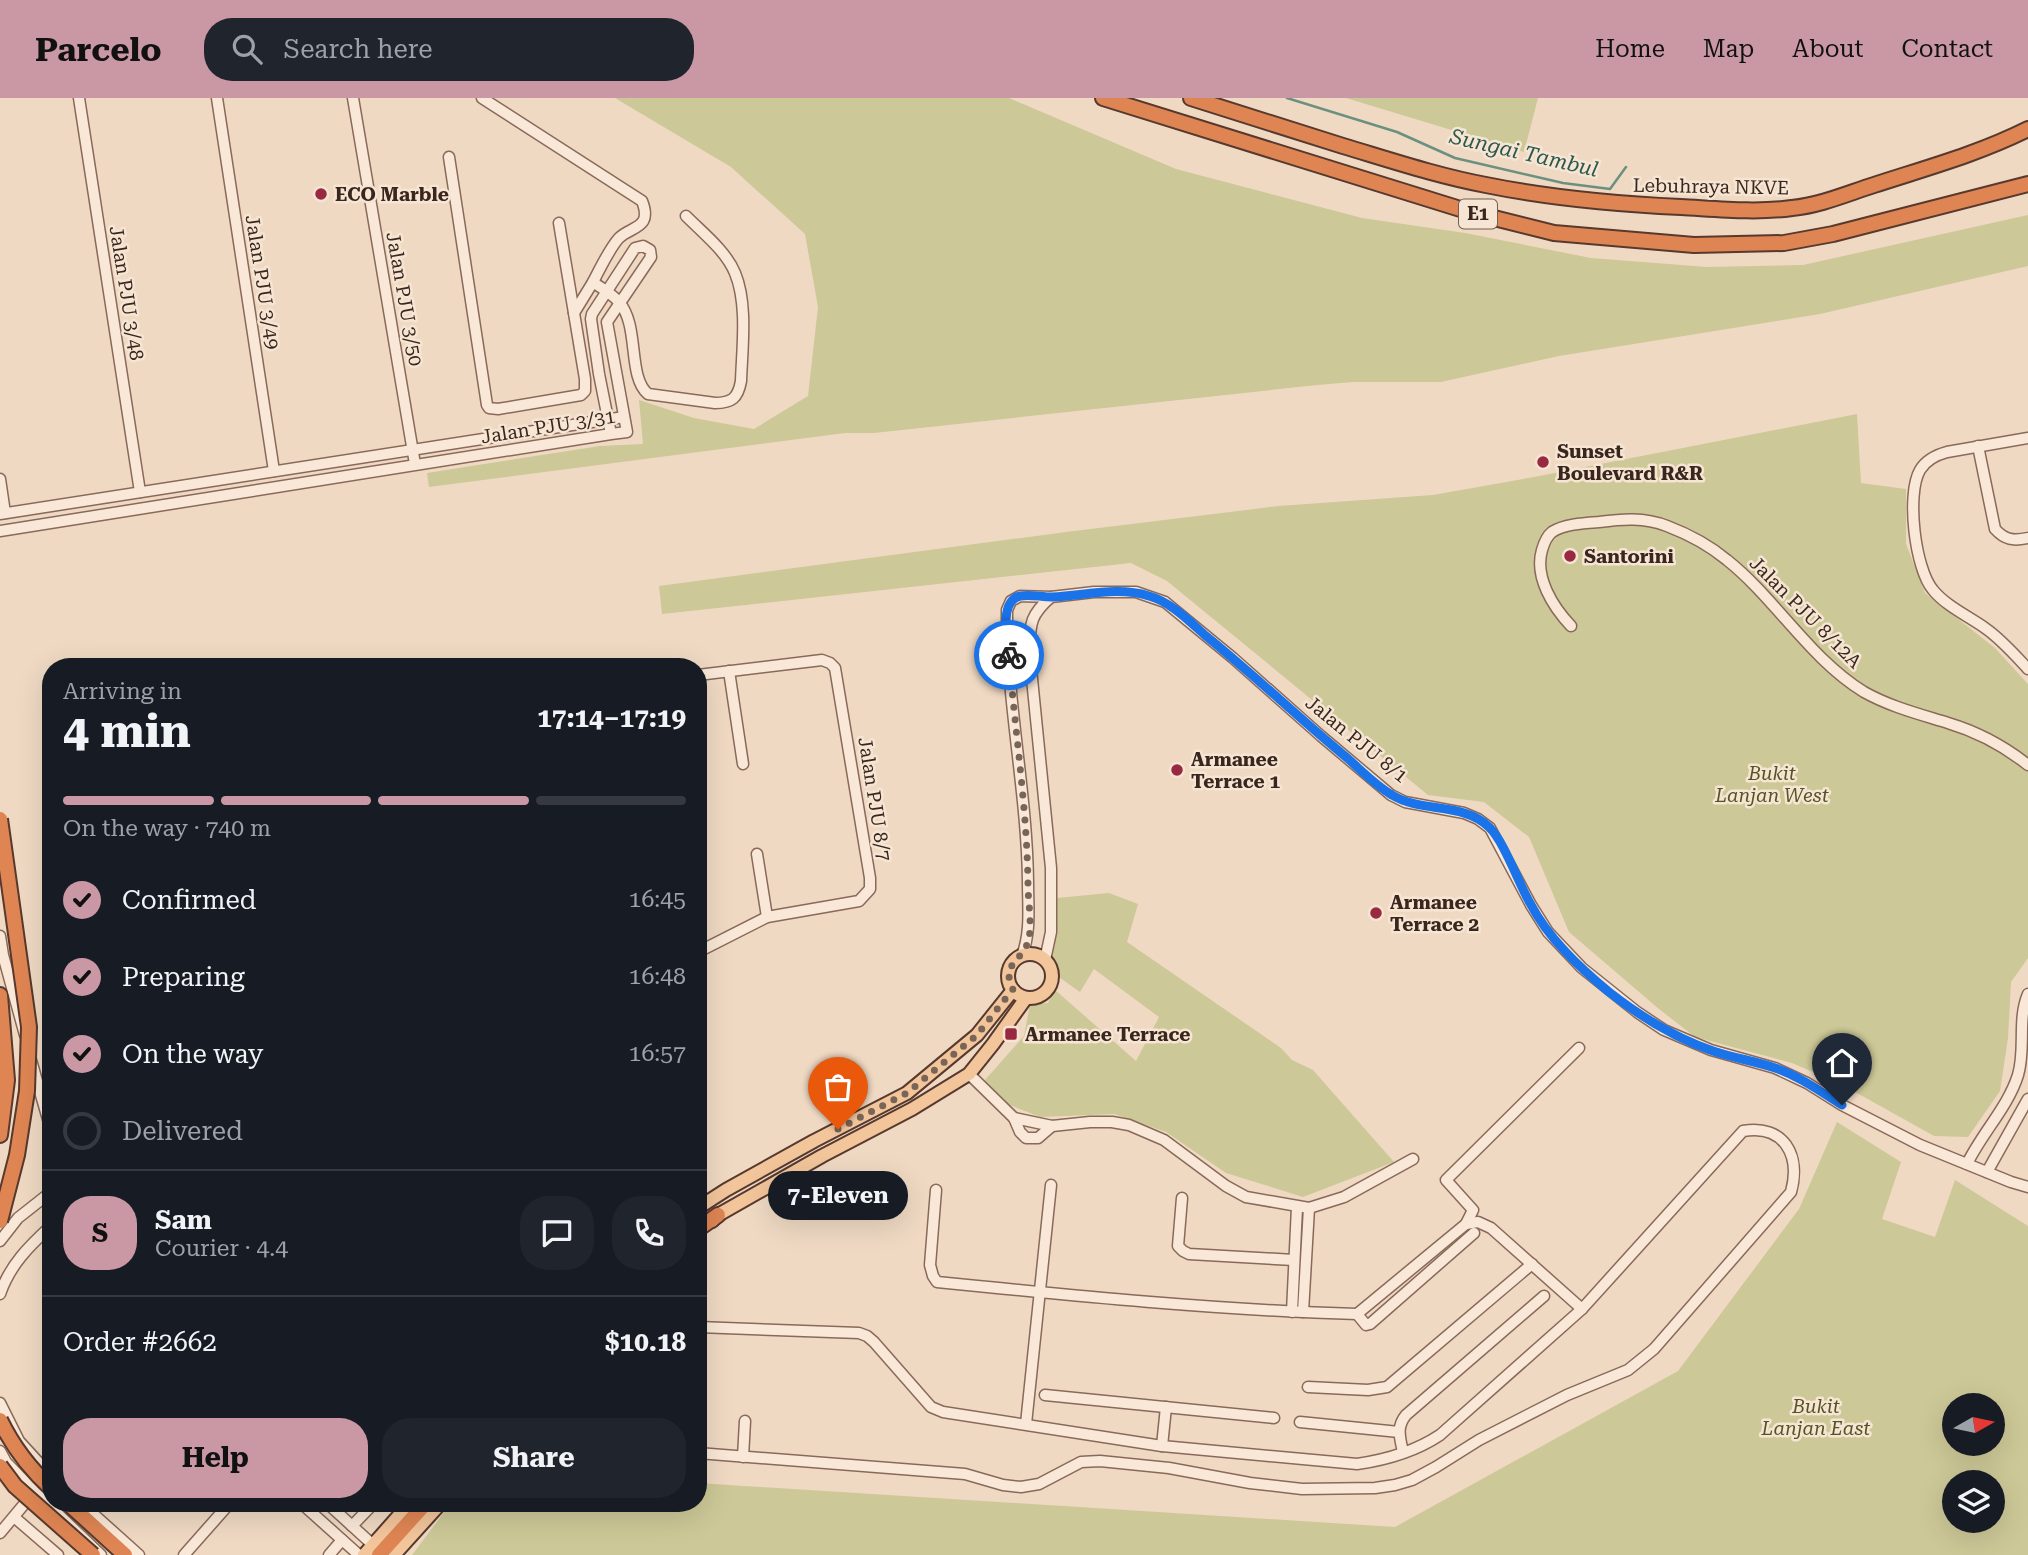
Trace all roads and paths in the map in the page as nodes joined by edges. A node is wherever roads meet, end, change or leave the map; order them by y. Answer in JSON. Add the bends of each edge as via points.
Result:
{"nodes":[{"id":1,"x":79,"y":98,"type":"edge"},
{"id":2,"x":217,"y":98,"type":"edge"},
{"id":3,"x":353,"y":98,"type":"edge"},
{"id":4,"x":481,"y":98,"type":"edge"},
{"id":5,"x":1103,"y":98,"type":"edge"},
{"id":6,"x":1191,"y":98,"type":"edge"},
{"id":7,"x":2026,"y":129,"type":"edge"},
{"id":8,"x":449,"y":157,"type":"dead end"},
{"id":9,"x":2028,"y":184,"type":"edge"},
{"id":10,"x":2028,"y":193,"type":"edge"},
{"id":11,"x":1909,"y":213,"type":"junction"},
{"id":12,"x":686,"y":216,"type":"dead end"},
{"id":13,"x":559,"y":223,"type":"dead end"},
{"id":14,"x":593,"y":282,"type":"junction"},
{"id":15,"x":606,"y":292,"type":"junction"},
{"id":16,"x":620,"y":303,"type":"junction"},
{"id":17,"x":574,"y":314,"type":"junction"},
{"id":18,"x":625,"y":417,"type":"junction"},
{"id":19,"x":608,"y":419,"type":"junction"},
{"id":20,"x":611,"y":434,"type":"junction"},
{"id":21,"x":2028,"y":438,"type":"edge"},
{"id":22,"x":1978,"y":446,"type":"junction"},
{"id":23,"x":412,"y":450,"type":"junction"},
{"id":24,"x":415,"y":464,"type":"junction"},
{"id":25,"x":274,"y":471,"type":"junction"},
{"id":26,"x":0,"y":479,"type":"edge"},
{"id":27,"x":139,"y":492,"type":"junction"},
{"id":28,"x":3,"y":514,"type":"edge"},
{"id":29,"x":0,"y":531,"type":"edge"},
{"id":30,"x":2028,"y":538,"type":"edge"},
{"id":31,"x":1051,"y":597,"type":"junction"},
{"id":32,"x":1571,"y":626,"type":"dead end"},
{"id":33,"x":1029,"y":649,"type":"junction"},
{"id":34,"x":1008,"y":652,"type":"junction"},
{"id":35,"x":2028,"y":670,"type":"edge"},
{"id":36,"x":729,"y":671,"type":"junction"},
{"id":37,"x":707,"y":674,"type":"edge"},
{"id":38,"x":743,"y":764,"type":"dead end"},
{"id":39,"x":2028,"y":765,"type":"edge"},
{"id":40,"x":0,"y":819,"type":"edge"},
{"id":41,"x":757,"y":854,"type":"dead end"},
{"id":42,"x":767,"y":916,"type":"junction"},
{"id":43,"x":0,"y":936,"type":"edge"},
{"id":44,"x":707,"y":947,"type":"edge"},
{"id":45,"x":1022,"y":956,"type":"junction"},
{"id":46,"x":1045,"y":960,"type":"junction"},
{"id":47,"x":1013,"y":989,"type":"junction"},
{"id":48,"x":2028,"y":994,"type":"edge"},
{"id":49,"x":0,"y":995,"type":"edge"},
{"id":50,"x":1026,"y":998,"type":"junction"},
{"id":51,"x":1579,"y":1048,"type":"dead end"},
{"id":52,"x":969,"y":1074,"type":"junction"},
{"id":53,"x":42,"y":1097,"type":"edge"},
{"id":54,"x":2028,"y":1099,"type":"edge"},
{"id":55,"x":1014,"y":1118,"type":"junction"},
{"id":56,"x":1052,"y":1126,"type":"junction"},
{"id":57,"x":0,"y":1135,"type":"edge"},
{"id":58,"x":814,"y":1141,"type":"junction"},
{"id":59,"x":822,"y":1156,"type":"junction"},
{"id":60,"x":1413,"y":1159,"type":"dead end"},
{"id":61,"x":1967,"y":1164,"type":"junction"},
{"id":62,"x":1987,"y":1172,"type":"junction"},
{"id":63,"x":1051,"y":1185,"type":"dead end"},
{"id":64,"x":2028,"y":1187,"type":"edge"},
{"id":65,"x":936,"y":1190,"type":"dead end"},
{"id":66,"x":1182,"y":1198,"type":"dead end"},
{"id":67,"x":42,"y":1199,"type":"edge"},
{"id":68,"x":707,"y":1202,"type":"edge"},
{"id":69,"x":1297,"y":1207,"type":"junction"},
{"id":70,"x":1309,"y":1208,"type":"junction"},
{"id":71,"x":718,"y":1215,"type":"joint"},
{"id":72,"x":0,"y":1222,"type":"edge"},
{"id":73,"x":707,"y":1224,"type":"edge"},
{"id":74,"x":1466,"y":1224,"type":"junction"},
{"id":75,"x":1474,"y":1233,"type":"dead end"},
{"id":76,"x":42,"y":1234,"type":"edge"},
{"id":77,"x":0,"y":1241,"type":"edge"},
{"id":78,"x":1294,"y":1260,"type":"junction"},
{"id":79,"x":1532,"y":1264,"type":"junction"},
{"id":80,"x":1040,"y":1292,"type":"junction"},
{"id":81,"x":0,"y":1294,"type":"edge"},
{"id":82,"x":1544,"y":1296,"type":"dead end"},
{"id":83,"x":1583,"y":1309,"type":"junction"},
{"id":84,"x":1292,"y":1312,"type":"junction"},
{"id":85,"x":1303,"y":1312,"type":"junction"},
{"id":86,"x":1357,"y":1314,"type":"junction"},
{"id":87,"x":707,"y":1327,"type":"edge"},
{"id":88,"x":1308,"y":1387,"type":"dead end"},
{"id":89,"x":1045,"y":1395,"type":"dead end"},
{"id":90,"x":0,"y":1403,"type":"edge"},
{"id":91,"x":1166,"y":1407,"type":"junction"},
{"id":92,"x":1274,"y":1418,"type":"dead end"},
{"id":93,"x":0,"y":1420,"type":"edge"},
{"id":94,"x":745,"y":1420,"type":"dead end"},
{"id":95,"x":1300,"y":1422,"type":"dead end"},
{"id":96,"x":1026,"y":1424,"type":"junction"},
{"id":97,"x":1399,"y":1432,"type":"junction"},
{"id":98,"x":1162,"y":1446,"type":"junction"},
{"id":99,"x":0,"y":1451,"type":"edge"},
{"id":100,"x":1403,"y":1452,"type":"junction"},
{"id":101,"x":707,"y":1454,"type":"edge"},
{"id":102,"x":743,"y":1457,"type":"junction"},
{"id":103,"x":0,"y":1466,"type":"edge"},
{"id":104,"x":42,"y":1468,"type":"edge"},
{"id":105,"x":42,"y":1474,"type":"edge"},
{"id":106,"x":42,"y":1484,"type":"edge"},
{"id":107,"x":34,"y":1491,"type":"junction"},
{"id":108,"x":42,"y":1499,"type":"edge"},
{"id":109,"x":42,"y":1510,"type":"edge"},
{"id":110,"x":44,"y":1512,"type":"edge"},
{"id":111,"x":56,"y":1512,"type":"edge"},
{"id":112,"x":78,"y":1512,"type":"edge"},
{"id":113,"x":91,"y":1512,"type":"edge"},
{"id":114,"x":222,"y":1512,"type":"edge"},
{"id":115,"x":311,"y":1512,"type":"edge"},
{"id":116,"x":337,"y":1512,"type":"edge"},
{"id":117,"x":365,"y":1512,"type":"edge"},
{"id":118,"x":403,"y":1512,"type":"edge"},
{"id":119,"x":416,"y":1512,"type":"edge"},
{"id":120,"x":433,"y":1512,"type":"edge"},
{"id":121,"x":14,"y":1517,"type":"junction"},
{"id":122,"x":352,"y":1526,"type":"junction"},
{"id":123,"x":0,"y":1533,"type":"edge"},
{"id":124,"x":342,"y":1540,"type":"junction"},
{"id":125,"x":376,"y":1550,"type":"edge"},
{"id":126,"x":58,"y":1555,"type":"edge"},
{"id":127,"x":93,"y":1555,"type":"edge"},
{"id":128,"x":102,"y":1555,"type":"edge"},
{"id":129,"x":125,"y":1555,"type":"edge"},
{"id":130,"x":139,"y":1555,"type":"edge"},
{"id":131,"x":184,"y":1555,"type":"edge"},
{"id":132,"x":329,"y":1555,"type":"edge"},
{"id":133,"x":361,"y":1555,"type":"edge"},
{"id":134,"x":394,"y":1555,"type":"edge"}],
"edges":[{"from":1,"to":27,"type":"street","name":"Jalan PJU 3/48"},
{"from":2,"to":25,"type":"street","name":"Jalan PJU 3/49"},
{"from":3,"to":23,"type":"street","name":"Jalan PJU 3/50"},
{"from":4,"to":14,"type":"street","via":[[642,201],[641,223],[618,240]]},
{"from":5,"to":11,"type":"highway","number":"E1","via":[[1470,212],[1554,233],[1694,244],[1784,243]]},
{"from":6,"to":7,"type":"highway","name":"Lebuhraya NKVE","number":"E1","via":[[1405,165],[1485,185],[1568,198],[1706,208],[1768,210],[1825,202],[1945,164]]},
{"from":8,"to":17,"type":"street","via":[[489,408],[498,410],[585,391]]},
{"from":9,"to":11,"type":"highway"},
{"from":10,"to":11,"type":"highway","number":"E1"},
{"from":12,"to":16,"type":"street","via":[[724,256],[738,281],[744,322],[736,398],[715,403],[648,394],[638,379],[631,327]]},
{"from":13,"to":17,"type":"street"},
{"from":14,"to":15,"type":"street"},
{"from":14,"to":17,"type":"street"},
{"from":15,"to":16,"type":"street"},
{"from":15,"to":16,"type":"street","via":[[635,248],[647,247],[651,257]]},
{"from":15,"to":19,"type":"street","via":[[591,319]]},
{"from":16,"to":18,"type":"street","via":[[607,322]]},
{"from":18,"to":19,"type":"street","name":"Jalan PJU 3/31"},
{"from":18,"to":20,"type":"street","name":"Jalan PJU 3/31","via":[[627,432]]},
{"from":19,"to":20,"type":"street"},
{"from":19,"to":23,"type":"street","name":"Jalan PJU 3/31"},
{"from":20,"to":24,"type":"street","name":"Jalan PJU 3/31"},
{"from":21,"to":22,"type":"street"},
{"from":22,"to":30,"type":"street","via":[[1994,529],[2012,540]]},
{"from":22,"to":35,"type":"street","via":[[1935,456],[1920,471],[1914,487],[1914,533],[1931,589],[1987,629]]},
{"from":23,"to":24,"type":"street","name":"Jalan PJU 3/50"},
{"from":23,"to":25,"type":"street","name":"Jalan PJU 3/31"},
{"from":24,"to":29,"type":"street","name":"Jalan PJU 3/31"},
{"from":25,"to":27,"type":"street","name":"Jalan PJU 3/31"},
{"from":26,"to":28,"type":"street"},
{"from":27,"to":28,"type":"street","name":"Jalan PJU 3/31"},
{"from":31,"to":33,"type":"street","via":[[1032,617]]},
{"from":31,"to":34,"type":"street","name":"Jalan PJU 8/1","via":[[1020,596],[1011,601]]},
{"from":31,"to":61,"type":"street","name":"Jalan PJU 8/1","via":[[1116,591],[1165,601],[1391,795],[1464,813],[1490,828],[1548,932],[1582,968],[1637,1012],[1664,1030],[1711,1050],[1775,1068],[1920,1145]]},
{"from":32,"to":39,"type":"street","name":"Jalan PJU 8/12A","via":[[1547,593],[1540,569],[1547,537],[1584,523],[1650,520],[1700,541],[1728,561],[1822,659],[1863,691],[1984,737]]},
{"from":33,"to":34,"type":"street"},
{"from":33,"to":46,"type":"street","via":[[1051,868],[1051,932]]},
{"from":34,"to":45,"type":"street","name":"Jalan PJU 8/1","via":[[1028,857],[1029,938]]},
{"from":36,"to":37,"type":"street","name":"Jalan PJU 8/7"},
{"from":36,"to":38,"type":"street"},
{"from":36,"to":42,"type":"street","name":"Jalan PJU 8/7","via":[[822,660],[835,668],[870,878],[870,888],[859,901]]},
{"from":40,"to":72,"type":"highway","bridge":true,"via":[[29,1027],[27,1091]]},
{"from":41,"to":42,"type":"street"},
{"from":42,"to":44,"type":"street","name":"Jalan PJU 8/7"},
{"from":43,"to":53,"type":"street"},
{"from":45,"to":46,"type":"main road"},
{"from":45,"to":47,"type":"main road","via":[[1008,974]]},
{"from":46,"to":50,"type":"main road","via":[[1051,973],[1049,986],[1039,996]]},
{"from":47,"to":50,"type":"main road"},
{"from":47,"to":58,"type":"main road","via":[[977,1035],[907,1093]]},
{"from":48,"to":61,"type":"street","via":[[2017,1079]]},
{"from":49,"to":57,"type":"highway","via":[[7,1080]]},
{"from":50,"to":52,"type":"main road"},
{"from":51,"to":74,"type":"street","via":[[1446,1180],[1473,1210]]},
{"from":52,"to":55,"type":"street"},
{"from":52,"to":59,"type":"main road"},
{"from":54,"to":62,"type":"street"},
{"from":55,"to":56,"type":"street"},
{"from":55,"to":56,"type":"street","via":[[1026,1138],[1044,1135]]},
{"from":56,"to":69,"type":"street","via":[[1090,1122],[1129,1125],[1164,1140],[1246,1197]]},
{"from":58,"to":59,"type":"main road"},
{"from":58,"to":68,"type":"main road"},
{"from":59,"to":71,"type":"main road"},
{"from":60,"to":70,"type":"street","via":[[1344,1197]]},
{"from":61,"to":62,"type":"street","name":"Jalan PJU 8/1"},
{"from":62,"to":64,"type":"street","name":"Jalan PJU 8/1"},
{"from":63,"to":80,"type":"street"},
{"from":65,"to":80,"type":"street","via":[[930,1265],[937,1282]]},
{"from":66,"to":78,"type":"street","via":[[1178,1246],[1183,1251]]},
{"from":67,"to":77,"type":"street","via":[[18,1218]]},
{"from":69,"to":70,"type":"street"},
{"from":69,"to":78,"type":"street"},
{"from":70,"to":85,"type":"street"},
{"from":71,"to":73,"type":"highway"},
{"from":74,"to":79,"type":"street","via":[[1484,1224]]},
{"from":74,"to":86,"type":"street"},
{"from":75,"to":86,"type":"street","via":[[1370,1324]]},
{"from":76,"to":81,"type":"street","via":[[26,1249]]},
{"from":78,"to":84,"type":"street"},
{"from":79,"to":83,"type":"street"},
{"from":79,"to":88,"type":"street","via":[[1387,1387]]},
{"from":80,"to":84,"type":"street"},
{"from":80,"to":96,"type":"street"},
{"from":82,"to":97,"type":"street","via":[[1406,1415]]},
{"from":83,"to":100,"type":"street","via":[[1440,1435]]},
{"from":83,"to":102,"type":"street","via":[[1743,1131],[1769,1131],[1784,1142],[1794,1167],[1791,1192],[1654,1349],[1628,1370],[1567,1395],[1395,1485],[1302,1489],[1100,1461],[1081,1462],[1039,1484],[1021,1487],[965,1475]]},
{"from":84,"to":85,"type":"street"},
{"from":85,"to":86,"type":"street"},
{"from":87,"to":96,"type":"street","via":[[859,1333],[874,1342],[931,1407]]},
{"from":89,"to":91,"type":"street"},
{"from":90,"to":104,"type":"street","via":[[19,1441]]},
{"from":91,"to":92,"type":"street"},
{"from":91,"to":98,"type":"street"},
{"from":93,"to":105,"type":"highway","bridge":true,"via":[[32,1470]]},
{"from":94,"to":102,"type":"street"},
{"from":95,"to":97,"type":"street"},
{"from":96,"to":98,"type":"street"},
{"from":97,"to":100,"type":"street"},
{"from":98,"to":100,"type":"street","via":[[1357,1464]]},
{"from":99,"to":107,"type":"street"},
{"from":101,"to":102,"type":"street"},
{"from":103,"to":109,"type":"highway","bridge":true},
{"from":106,"to":107,"type":"street"},
{"from":107,"to":108,"type":"street"},
{"from":107,"to":121,"type":"street"},
{"from":110,"to":127,"type":"highway","bridge":true},
{"from":111,"to":128,"type":"street"},
{"from":112,"to":129,"type":"highway"},
{"from":113,"to":130,"type":"street"},
{"from":114,"to":131,"type":"street"},
{"from":115,"to":124,"type":"street"},
{"from":116,"to":122,"type":"street"},
{"from":117,"to":122,"type":"street"},
{"from":118,"to":125,"type":"main road"},
{"from":119,"to":125,"type":"highway"},
{"from":120,"to":134,"type":"main road"},
{"from":121,"to":123,"type":"street"},
{"from":121,"to":126,"type":"street"},
{"from":122,"to":125,"type":"street"},
{"from":124,"to":132,"type":"street"},
{"from":124,"to":133,"type":"street"},
{"from":125,"to":133,"type":"main road"}]}
